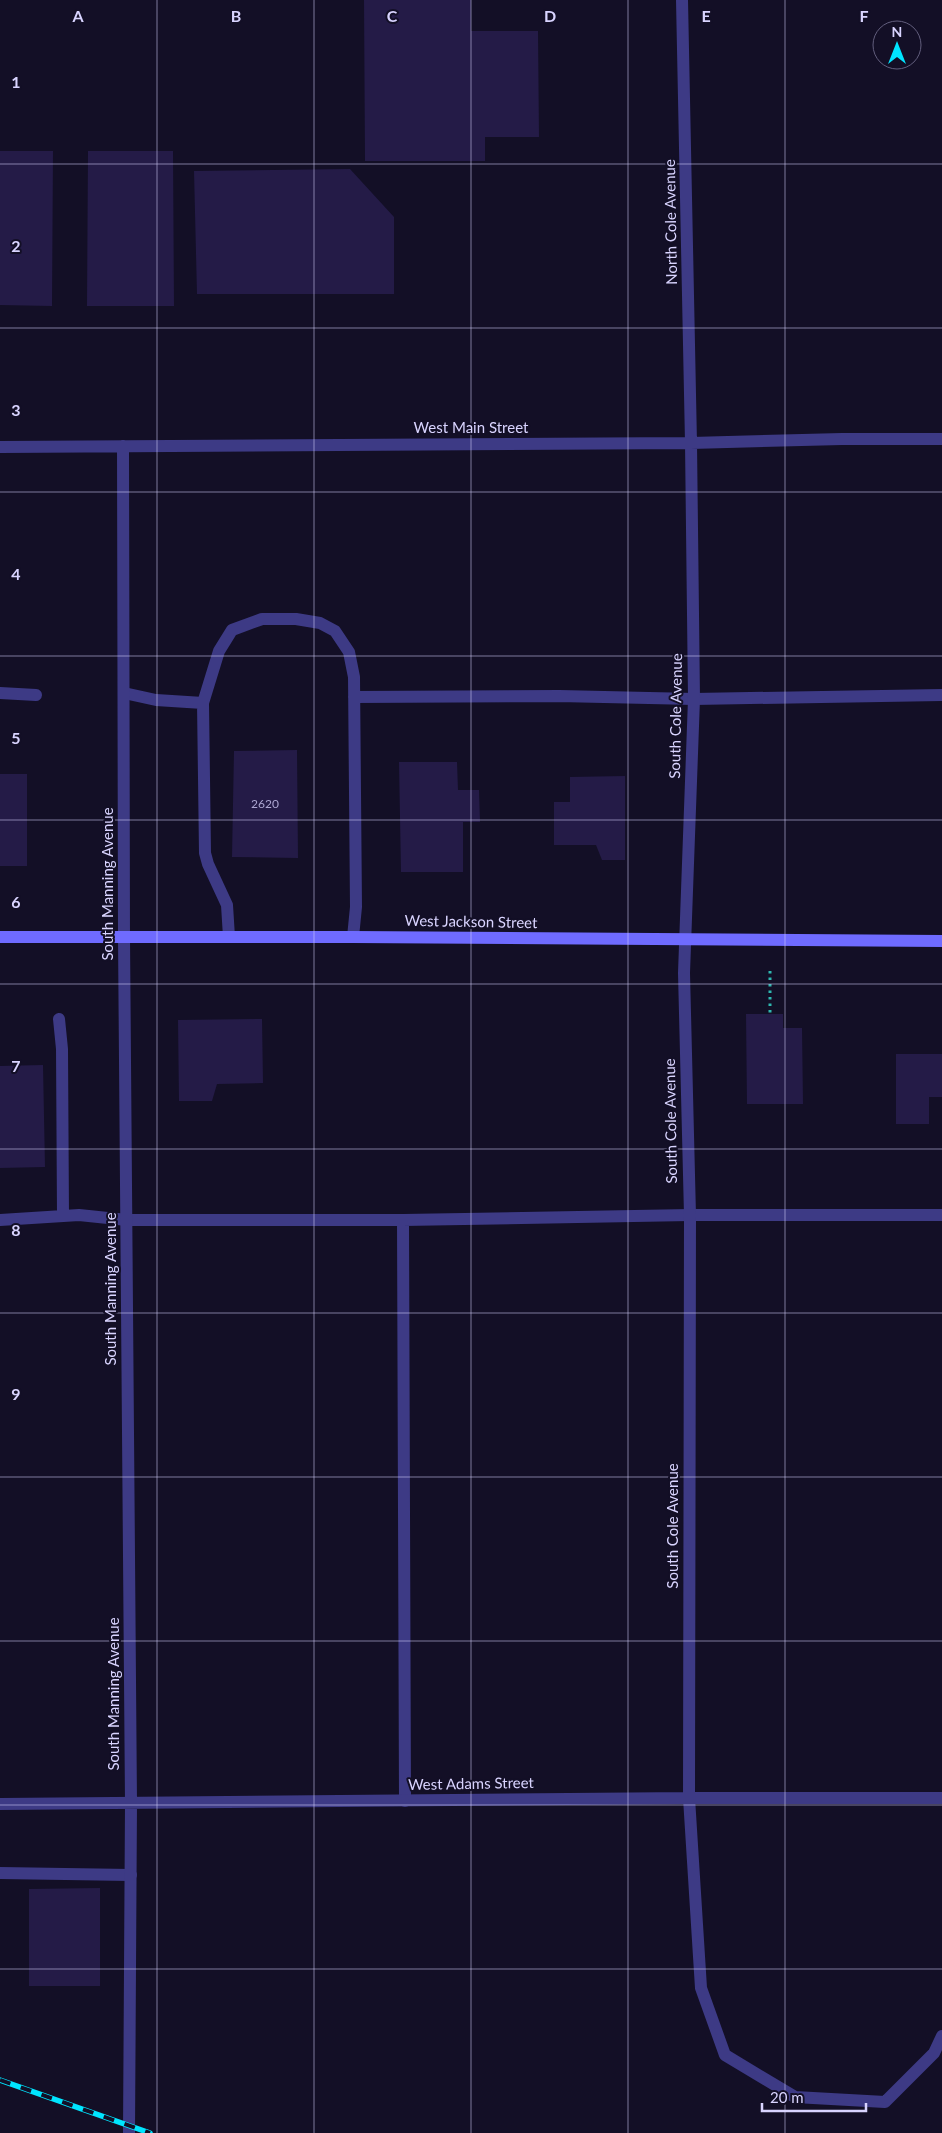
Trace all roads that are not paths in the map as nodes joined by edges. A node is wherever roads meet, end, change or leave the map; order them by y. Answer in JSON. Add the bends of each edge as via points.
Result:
{"nodes":[{"id":1,"x":682,"y":0,"type":"edge"},
{"id":2,"x":942,"y":439,"type":"edge"},
{"id":3,"x":691,"y":443,"type":"junction"},
{"id":4,"x":123,"y":446,"type":"junction"},
{"id":5,"x":0,"y":447,"type":"edge"},
{"id":6,"x":0,"y":693,"type":"edge"},
{"id":7,"x":124,"y":694,"type":"junction"},
{"id":8,"x":36,"y":695,"type":"dead end"},
{"id":9,"x":942,"y":695,"type":"edge"},
{"id":10,"x":354,"y":697,"type":"junction"},
{"id":11,"x":694,"y":699,"type":"junction"},
{"id":12,"x":203,"y":703,"type":"junction"},
{"id":13,"x":0,"y":937,"type":"edge"},
{"id":14,"x":124,"y":937,"type":"junction"},
{"id":15,"x":229,"y":937,"type":"junction"},
{"id":16,"x":353,"y":937,"type":"junction"},
{"id":17,"x":685,"y":939,"type":"junction"},
{"id":18,"x":942,"y":941,"type":"edge"},
{"id":19,"x":59,"y":1019,"type":"dead end"},
{"id":20,"x":690,"y":1215,"type":"junction"},
{"id":21,"x":942,"y":1215,"type":"edge"},
{"id":22,"x":63,"y":1216,"type":"junction"},
{"id":23,"x":0,"y":1220,"type":"edge"},
{"id":24,"x":127,"y":1220,"type":"junction"},
{"id":25,"x":403,"y":1220,"type":"junction"},
{"id":26,"x":689,"y":1798,"type":"junction"},
{"id":27,"x":942,"y":1798,"type":"edge"},
{"id":28,"x":406,"y":1801,"type":"junction"},
{"id":29,"x":0,"y":1804,"type":"edge"},
{"id":30,"x":130,"y":1804,"type":"junction"},
{"id":31,"x":0,"y":1873,"type":"edge"},
{"id":32,"x":130,"y":1874,"type":"junction"},
{"id":33,"x":942,"y":2036,"type":"edge"},
{"id":34,"x":130,"y":2133,"type":"edge"}],
"edges":[{"from":1,"to":3,"type":"street","name":"North Cole Avenue"},
{"from":2,"to":3,"type":"street","name":"West Main Street"},
{"from":3,"to":4,"type":"street","name":"West Main Street"},
{"from":3,"to":11,"type":"street","name":"South Cole Avenue"},
{"from":4,"to":5,"type":"street","name":"West Main Street"},
{"from":4,"to":7,"type":"street","name":"South Manning Avenue"},
{"from":6,"to":8,"type":"street"},
{"from":7,"to":12,"type":"street"},
{"from":7,"to":14,"type":"street","name":"South Manning Avenue"},
{"from":9,"to":11,"type":"street"},
{"from":10,"to":11,"type":"street"},
{"from":10,"to":12,"type":"street","via":[[349,652],[335,632],[320,624],[296,619],[262,619],[232,630],[219,651]]},
{"from":10,"to":16,"type":"street","via":[[356,907]]},
{"from":11,"to":17,"type":"street","name":"South Cole Avenue"},
{"from":12,"to":15,"type":"street","via":[[205,854],[227,904]]},
{"from":13,"to":14,"type":"main road","name":"West Jackson Street"},
{"from":14,"to":15,"type":"main road","name":"West Jackson Street"},
{"from":14,"to":24,"type":"street","name":"South Manning Avenue"},
{"from":15,"to":16,"type":"main road","name":"West Jackson Street"},
{"from":16,"to":17,"type":"main road","name":"West Jackson Street"},
{"from":17,"to":18,"type":"main road","name":"West Jackson Street"},
{"from":17,"to":20,"type":"street","name":"South Cole Avenue"},
{"from":19,"to":22,"type":"street"},
{"from":20,"to":21,"type":"street"},
{"from":20,"to":25,"type":"street"},
{"from":20,"to":26,"type":"street","name":"South Cole Avenue"},
{"from":22,"to":23,"type":"street"},
{"from":22,"to":24,"type":"street"},
{"from":24,"to":25,"type":"street"},
{"from":24,"to":30,"type":"street","name":"South Manning Avenue"},
{"from":25,"to":28,"type":"street"},
{"from":26,"to":27,"type":"street","name":"West Adams Street"},
{"from":26,"to":28,"type":"street","name":"West Adams Street"},
{"from":26,"to":33,"type":"street","name":"South Cole Avenue","via":[[701,1988],[725,2055],[795,2096],[885,2102],[934,2054]]},
{"from":28,"to":30,"type":"street","name":"West Adams Street"},
{"from":29,"to":30,"type":"street","name":"West Adams Street"},
{"from":30,"to":32,"type":"street","name":"South Manning Avenue"},
{"from":31,"to":32,"type":"street"},
{"from":32,"to":34,"type":"street","name":"South Manning Avenue"}]}
